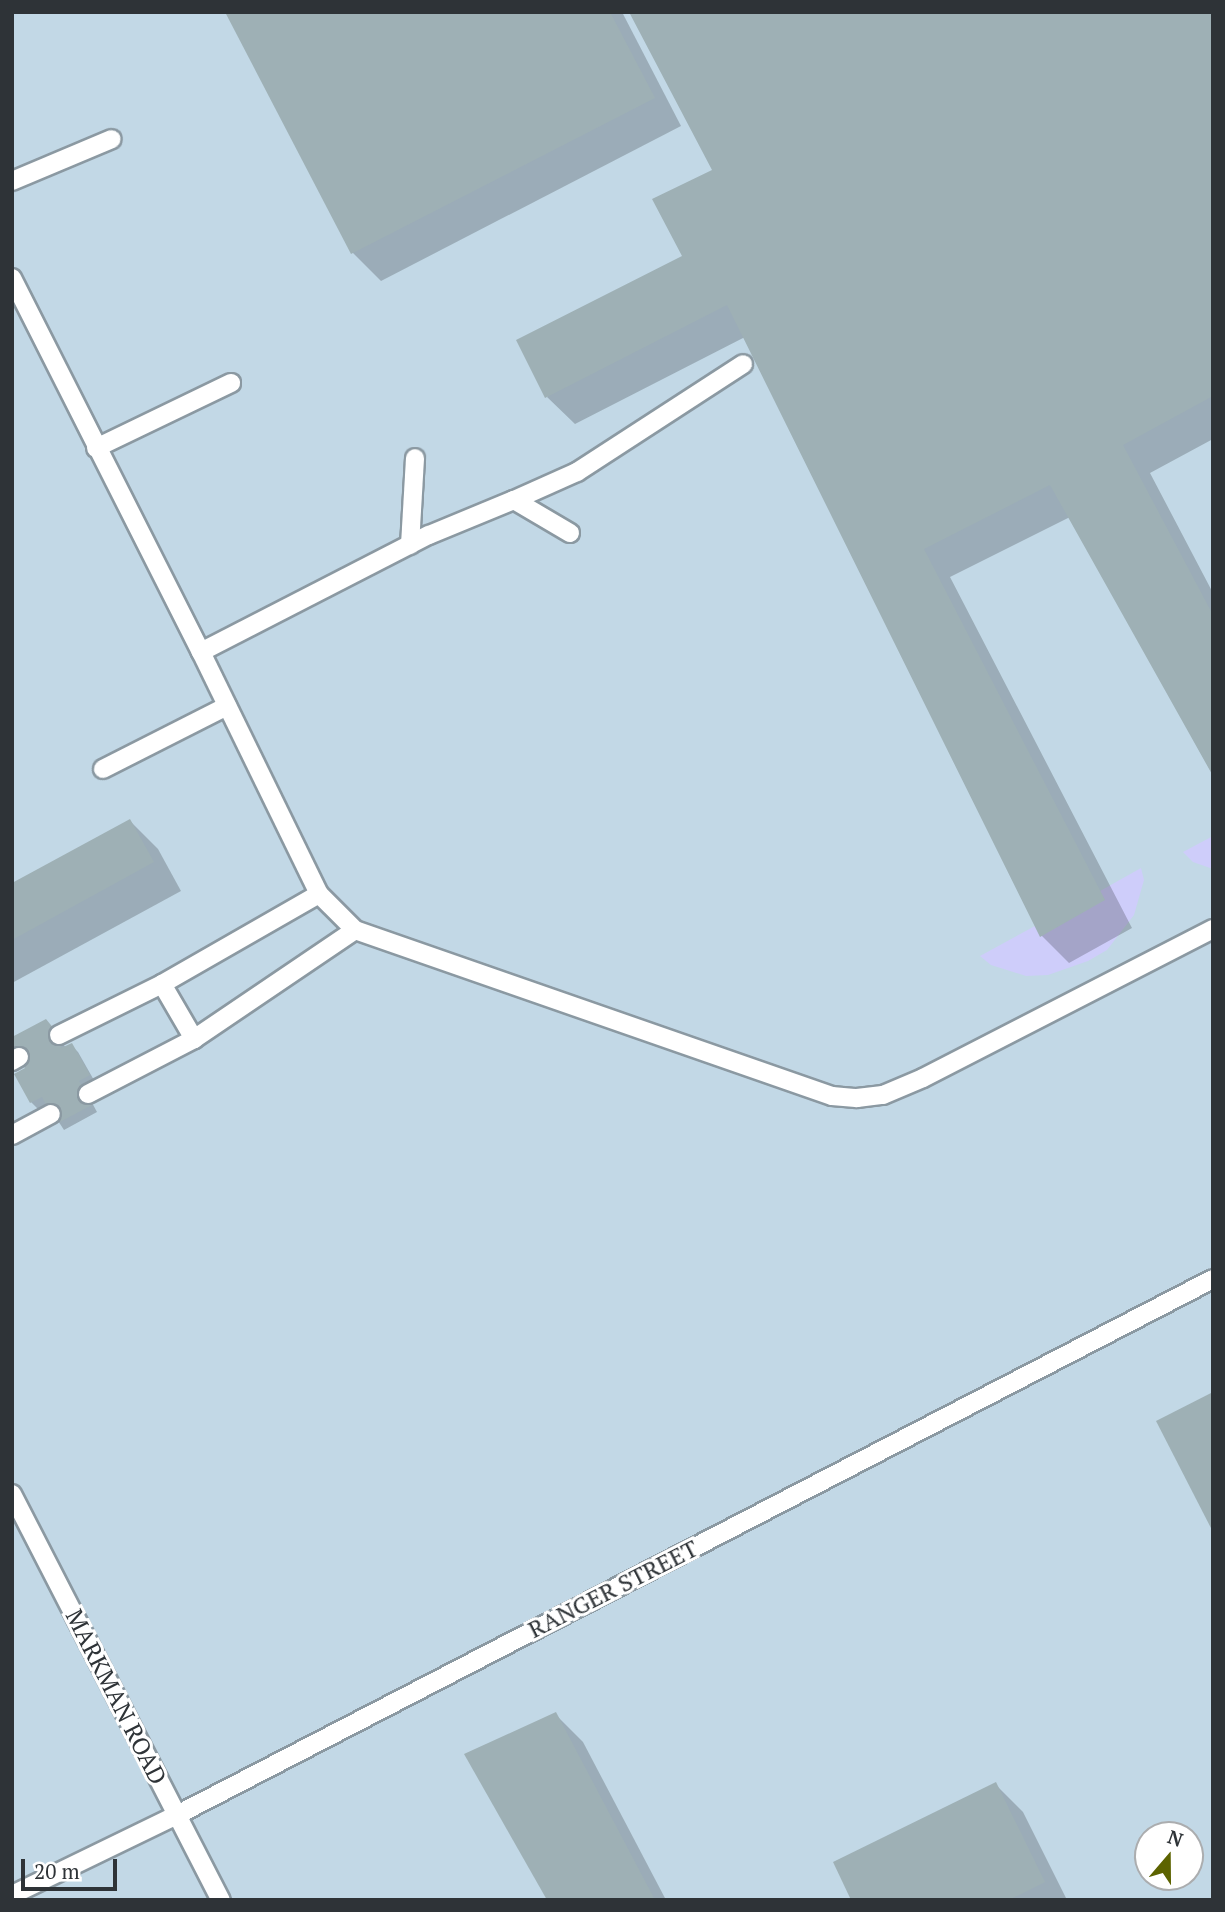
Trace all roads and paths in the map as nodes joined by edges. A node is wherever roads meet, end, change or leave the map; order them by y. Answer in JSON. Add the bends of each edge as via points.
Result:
{"nodes":[{"id":1,"x":112,"y":139,"type":"dead end"},
{"id":2,"x":12,"y":181,"type":"edge"},
{"id":3,"x":12,"y":278,"type":"edge"},
{"id":4,"x":743,"y":364,"type":"dead end"},
{"id":5,"x":231,"y":383,"type":"dead end"},
{"id":6,"x":96,"y":448,"type":"junction"},
{"id":7,"x":415,"y":458,"type":"dead end"},
{"id":8,"x":514,"y":500,"type":"junction"},
{"id":9,"x":570,"y":533,"type":"dead end"},
{"id":10,"x":410,"y":545,"type":"junction"},
{"id":11,"x":201,"y":652,"type":"junction"},
{"id":12,"x":228,"y":706,"type":"junction"},
{"id":13,"x":103,"y":769,"type":"dead end"},
{"id":14,"x":319,"y":894,"type":"junction"},
{"id":15,"x":1213,"y":929,"type":"edge"},
{"id":16,"x":355,"y":930,"type":"junction"},
{"id":17,"x":162,"y":984,"type":"junction"},
{"id":18,"x":59,"y":1035,"type":"dead end"},
{"id":19,"x":194,"y":1039,"type":"junction"},
{"id":20,"x":88,"y":1094,"type":"dead end"},
{"id":21,"x":51,"y":1114,"type":"dead end"},
{"id":22,"x":12,"y":1135,"type":"edge"},
{"id":23,"x":1213,"y":1279,"type":"edge"},
{"id":24,"x":12,"y":1494,"type":"edge"},
{"id":25,"x":177,"y":1815,"type":"junction"},
{"id":26,"x":12,"y":1895,"type":"edge"},
{"id":27,"x":221,"y":1900,"type":"edge"}],
"edges":[{"from":1,"to":2,"type":"lane"},
{"from":3,"to":6,"type":"lane"},
{"from":4,"to":8,"type":"lane","via":[[577,472]]},
{"from":5,"to":6,"type":"lane"},
{"from":6,"to":11,"type":"lane"},
{"from":7,"to":10,"type":"lane"},
{"from":8,"to":9,"type":"lane"},
{"from":8,"to":10,"type":"lane"},
{"from":10,"to":11,"type":"lane"},
{"from":11,"to":12,"type":"lane"},
{"from":12,"to":13,"type":"lane"},
{"from":12,"to":14,"type":"lane"},
{"from":14,"to":16,"type":"lane"},
{"from":14,"to":17,"type":"lane"},
{"from":15,"to":16,"type":"lane","via":[[923,1079],[883,1095],[857,1098],[832,1096]]},
{"from":16,"to":19,"type":"lane"},
{"from":17,"to":18,"type":"lane"},
{"from":17,"to":19,"type":"lane"},
{"from":19,"to":20,"type":"lane"},
{"from":21,"to":22,"type":"lane"},
{"from":23,"to":25,"type":"lane","name":"RANGER STREET"},
{"from":24,"to":25,"type":"lane","name":"MARKMAN ROAD"},
{"from":25,"to":26,"type":"lane","name":"RANGER STREET"},
{"from":25,"to":27,"type":"lane","name":"MARKMAN ROAD"}]}
